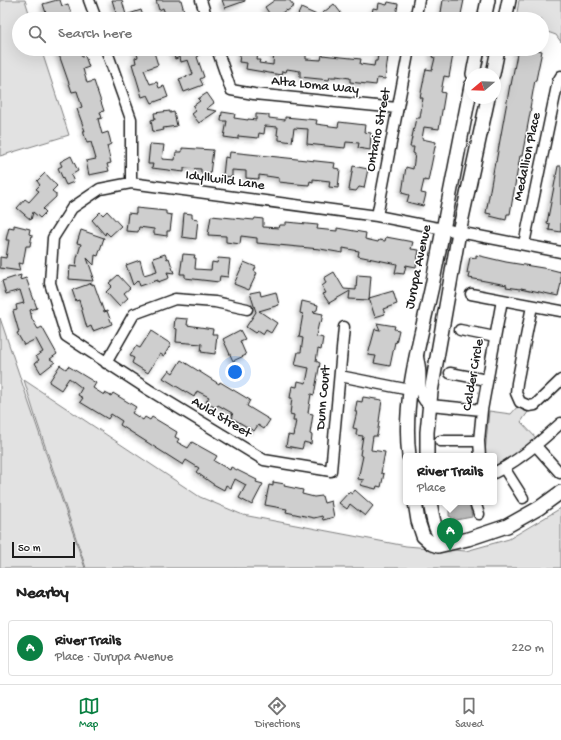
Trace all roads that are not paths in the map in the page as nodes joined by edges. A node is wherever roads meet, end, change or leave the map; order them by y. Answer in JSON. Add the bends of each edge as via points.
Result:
{"nodes":[{"id":1,"x":89,"y":0,"type":"edge"},
{"id":2,"x":201,"y":0,"type":"edge"},
{"id":3,"x":419,"y":0,"type":"edge"},
{"id":4,"x":488,"y":0,"type":"edge"},
{"id":5,"x":509,"y":0,"type":"edge"},
{"id":6,"x":93,"y":12,"type":"edge"},
{"id":7,"x":205,"y":12,"type":"edge"},
{"id":8,"x":416,"y":12,"type":"edge"},
{"id":9,"x":485,"y":12,"type":"edge"},
{"id":10,"x":506,"y":12,"type":"edge"},
{"id":11,"x":108,"y":56,"type":"edge"},
{"id":12,"x":219,"y":56,"type":"edge"},
{"id":13,"x":408,"y":56,"type":"edge"},
{"id":14,"x":477,"y":56,"type":"edge"},
{"id":15,"x":497,"y":56,"type":"edge"},
{"id":16,"x":474,"y":68,"type":"edge"},
{"id":17,"x":494,"y":68,"type":"edge"},
{"id":18,"x":561,"y":76,"type":"edge"},
{"id":19,"x":467,"y":104,"type":"edge"},
{"id":20,"x":487,"y":104,"type":"edge"},
{"id":21,"x":397,"y":108,"type":"junction"},
{"id":22,"x":131,"y":183,"type":"junction"},
{"id":23,"x":377,"y":216,"type":"junction"},
{"id":24,"x":443,"y":229,"type":"junction"},
{"id":25,"x":459,"y":232,"type":"junction"},
{"id":26,"x":524,"y":244,"type":"junction"},
{"id":27,"x":561,"y":252,"type":"edge"},
{"id":28,"x":471,"y":294,"type":"dead end"},
{"id":29,"x":502,"y":300,"type":"junction"},
{"id":30,"x":532,"y":306,"type":"junction"},
{"id":31,"x":247,"y":309,"type":"dead end"},
{"id":32,"x":561,"y":311,"type":"edge"},
{"id":33,"x":344,"y":327,"type":"dead end"},
{"id":34,"x":460,"y":330,"type":"dead end"},
{"id":35,"x":495,"y":337,"type":"junction"},
{"id":36,"x":417,"y":355,"type":"junction"},
{"id":37,"x":106,"y":363,"type":"junction"},
{"id":38,"x":450,"y":373,"type":"dead end"},
{"id":39,"x":340,"y":376,"type":"junction"},
{"id":40,"x":488,"y":380,"type":"junction"},
{"id":41,"x":561,"y":380,"type":"edge"},
{"id":42,"x":410,"y":390,"type":"junction"},
{"id":43,"x":430,"y":405,"type":"junction"},
{"id":44,"x":482,"y":410,"type":"junction"},
{"id":45,"x":561,"y":423,"type":"edge"},
{"id":46,"x":440,"y":441,"type":"dead end"},
{"id":47,"x":479,"y":441,"type":"junction"},
{"id":48,"x":536,"y":446,"type":"junction"},
{"id":49,"x":409,"y":453,"type":"edge"},
{"id":50,"x":428,"y":453,"type":"edge"},
{"id":51,"x":480,"y":453,"type":"edge"},
{"id":52,"x":504,"y":468,"type":"junction"},
{"id":53,"x":331,"y":472,"type":"joint"},
{"id":54,"x":497,"y":472,"type":"edge"},
{"id":55,"x":560,"y":473,"type":"edge"},
{"id":56,"x":561,"y":492,"type":"edge"},
{"id":57,"x":523,"y":498,"type":"dead end"},
{"id":58,"x":415,"y":505,"type":"edge"},
{"id":59,"x":431,"y":505,"type":"edge"},
{"id":60,"x":476,"y":505,"type":"edge"},
{"id":61,"x":479,"y":514,"type":"dead end"},
{"id":62,"x":450,"y":543,"type":"junction"}],
"edges":[{"from":1,"to":6,"type":"street"},
{"from":2,"to":7,"type":"street"},
{"from":3,"to":8,"type":"street"},
{"from":4,"to":9,"type":"main road"},
{"from":5,"to":10,"type":"main road"},
{"from":11,"to":22,"type":"street","via":[[131,119]]},
{"from":12,"to":21,"type":"street","name":"Alta Loma Way","via":[[231,90]]},
{"from":13,"to":21,"type":"street","name":"Ontario Street"},
{"from":14,"to":16,"type":"main road"},
{"from":15,"to":17,"type":"main road"},
{"from":18,"to":26,"type":"street","name":"Medallion Place"},
{"from":19,"to":24,"type":"main road","name":"Jurupa Avenue"},
{"from":20,"to":25,"type":"main road"},
{"from":21,"to":23,"type":"street","name":"Ontario Street"},
{"from":22,"to":23,"type":"street","name":"Idyllwild Lane"},
{"from":22,"to":37,"type":"street","name":"Idyllwild Lane","via":[[100,189],[72,208],[53,238],[50,283],[66,336]]},
{"from":23,"to":24,"type":"street","name":"Idyllwild Lane"},
{"from":24,"to":25,"type":"street","name":"Idyllwild Lane"},
{"from":24,"to":36,"type":"main road","name":"Jurupa Avenue"},
{"from":25,"to":26,"type":"street","name":"Idyllwild Lane"},
{"from":25,"to":43,"type":"main road"},
{"from":26,"to":27,"type":"street","name":"Idyllwild Lane"},
{"from":28,"to":29,"type":"street"},
{"from":29,"to":30,"type":"street"},
{"from":29,"to":35,"type":"street","name":"Calder Circle"},
{"from":30,"to":32,"type":"street"},
{"from":30,"to":41,"type":"street","via":[[517,383],[516,392],[520,402],[528,406],[535,405]]},
{"from":31,"to":37,"type":"street","via":[[214,302],[175,299],[134,314]]},
{"from":33,"to":39,"type":"street","name":"Dunn Court"},
{"from":34,"to":35,"type":"street"},
{"from":35,"to":40,"type":"street","name":"Calder Circle"},
{"from":36,"to":42,"type":"main road","name":"Jurupa Avenue"},
{"from":36,"to":43,"type":"street","via":[[421,394],[425,403]]},
{"from":37,"to":53,"type":"street","name":"Auld Street","via":[[264,460]]},
{"from":38,"to":40,"type":"street"},
{"from":39,"to":42,"type":"street"},
{"from":39,"to":53,"type":"street","name":"Dunn Court"},
{"from":40,"to":44,"type":"street","name":"Calder Circle"},
{"from":42,"to":49,"type":"main road","name":"Jurupa Avenue"},
{"from":43,"to":44,"type":"street"},
{"from":43,"to":50,"type":"main road"},
{"from":44,"to":47,"type":"street","name":"Calder Circle"},
{"from":45,"to":48,"type":"street"},
{"from":46,"to":47,"type":"street"},
{"from":47,"to":51,"type":"street","name":"Calder Circle"},
{"from":48,"to":52,"type":"street"},
{"from":48,"to":55,"type":"street"},
{"from":52,"to":54,"type":"street"},
{"from":52,"to":57,"type":"street"},
{"from":56,"to":62,"type":"main road","via":[[507,526]]},
{"from":58,"to":62,"type":"main road","via":[[423,536],[438,546]]},
{"from":59,"to":62,"type":"main road","via":[[437,532]]},
{"from":60,"to":61,"type":"street"}]}
